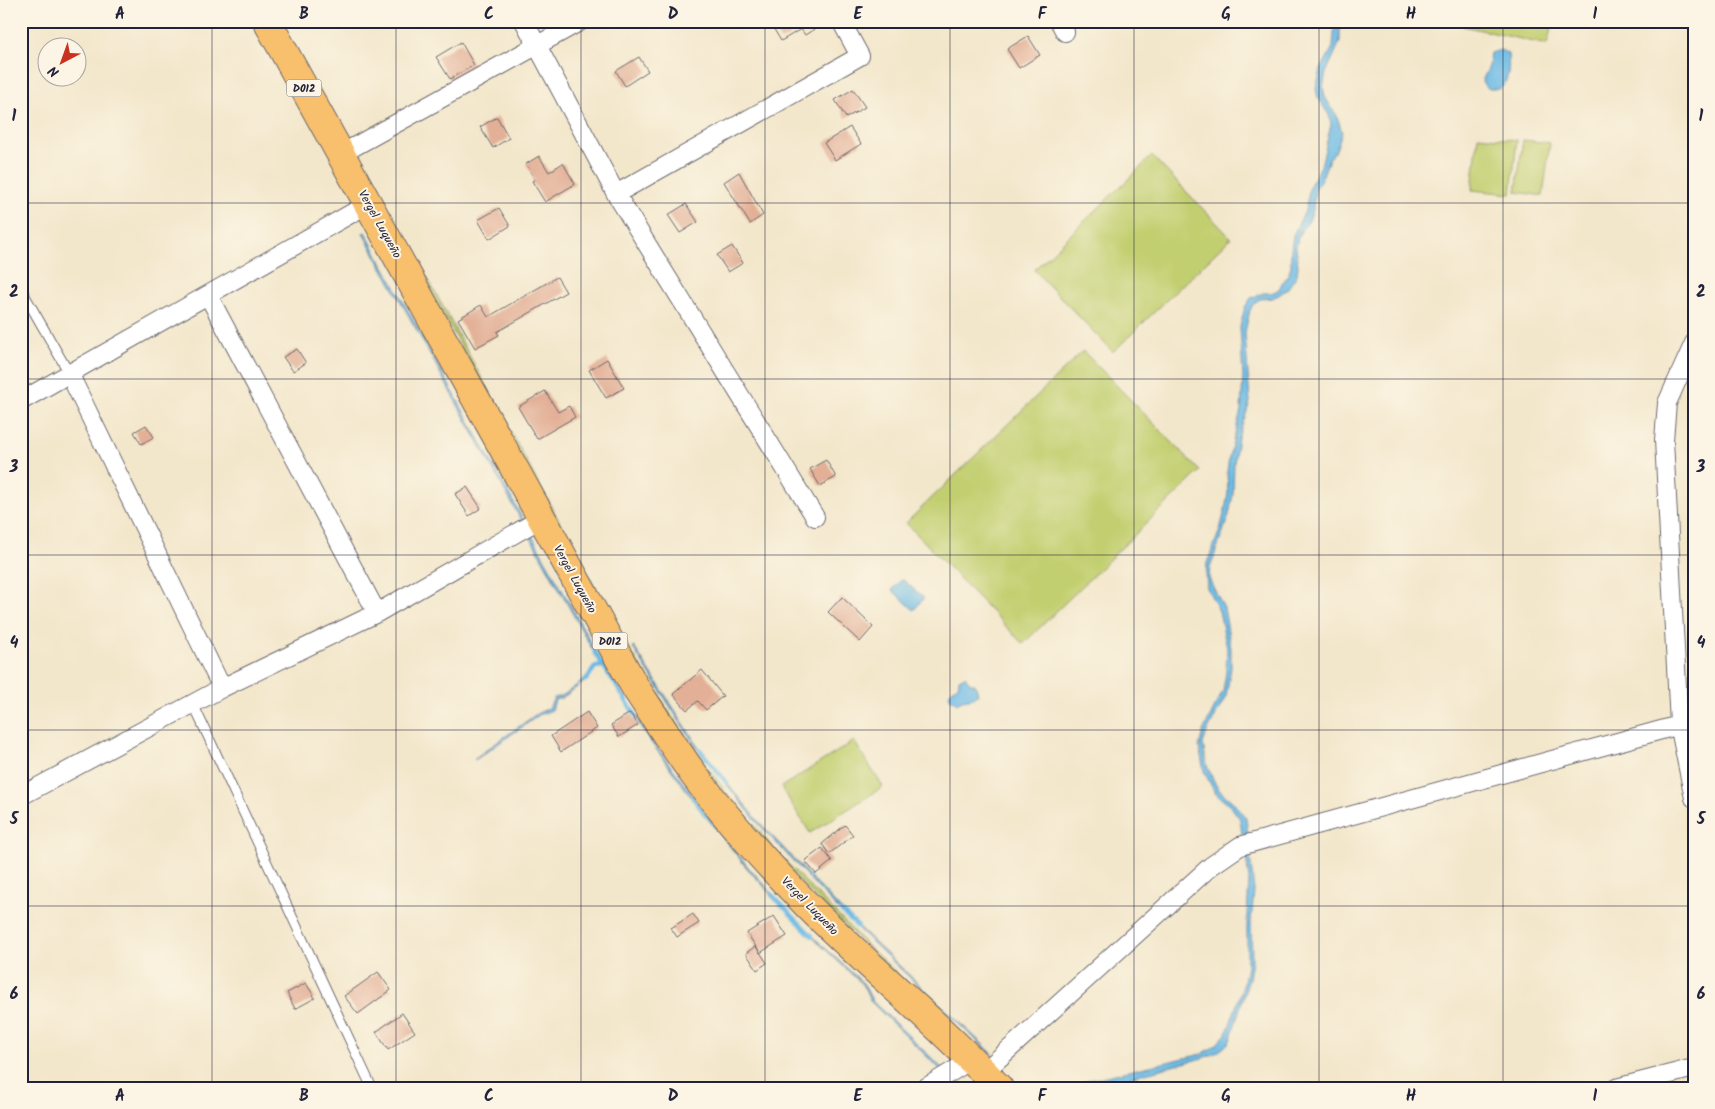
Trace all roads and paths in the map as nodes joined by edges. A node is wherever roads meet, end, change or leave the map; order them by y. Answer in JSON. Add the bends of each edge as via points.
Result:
{"nodes":[{"id":1,"x":267,"y":21,"type":"edge"},
{"id":2,"x":524,"y":21,"type":"edge"},
{"id":3,"x":581,"y":21,"type":"edge"},
{"id":4,"x":841,"y":21,"type":"edge"},
{"id":5,"x":537,"y":46,"type":"junction"},
{"id":6,"x":341,"y":154,"type":"junction"},
{"id":7,"x":616,"y":194,"type":"junction"},
{"id":8,"x":368,"y":204,"type":"junction"},
{"id":9,"x":21,"y":288,"type":"edge"},
{"id":10,"x":208,"y":294,"type":"junction"},
{"id":11,"x":1694,"y":343,"type":"edge"},
{"id":12,"x":68,"y":373,"type":"junction"},
{"id":13,"x":21,"y":401,"type":"edge"},
{"id":14,"x":815,"y":517,"type":"dead end"},
{"id":15,"x":531,"y":524,"type":"junction"},
{"id":16,"x":377,"y":613,"type":"junction"},
{"id":17,"x":222,"y":688,"type":"junction"},
{"id":18,"x":193,"y":704,"type":"junction"},
{"id":19,"x":1686,"y":722,"type":"edge"},
{"id":20,"x":21,"y":796,"type":"edge"},
{"id":21,"x":1694,"y":798,"type":"edge"},
{"id":22,"x":1694,"y":1068,"type":"edge"},
{"id":23,"x":985,"y":1073,"type":"edge"},
{"id":24,"x":372,"y":1088,"type":"edge"},
{"id":25,"x":925,"y":1088,"type":"edge"},
{"id":26,"x":1616,"y":1088,"type":"edge"}],
"edges":[{"from":1,"to":6,"type":"main road","name":"Vergel Luqueño","number":"D012"},
{"from":2,"to":5,"type":"street"},
{"from":3,"to":5,"type":"street"},
{"from":4,"to":7,"type":"street","via":[[860,56]]},
{"from":5,"to":6,"type":"street"},
{"from":5,"to":7,"type":"street"},
{"from":6,"to":8,"type":"main road","name":"Vergel Luqueño","number":"D012"},
{"from":7,"to":14,"type":"street"},
{"from":8,"to":10,"type":"street"},
{"from":8,"to":15,"type":"main road","name":"Vergel Luqueño","number":"D012"},
{"from":9,"to":12,"type":"lane"},
{"from":10,"to":12,"type":"street"},
{"from":10,"to":16,"type":"street"},
{"from":11,"to":19,"type":"street","via":[[1667,403],[1664,440]]},
{"from":12,"to":13,"type":"street"},
{"from":12,"to":17,"type":"street"},
{"from":15,"to":16,"type":"street"},
{"from":15,"to":23,"type":"main road","name":"Vergel Luqueño","number":"D012","via":[[693,773],[759,853],[808,906]]},
{"from":16,"to":17,"type":"street"},
{"from":17,"to":18,"type":"street"},
{"from":18,"to":20,"type":"street"},
{"from":18,"to":24,"type":"lane"},
{"from":19,"to":21,"type":"street"},
{"from":19,"to":23,"type":"street","via":[[1240,846],[1211,866]]},
{"from":22,"to":26,"type":"street"},
{"from":23,"to":25,"type":"street"}]}
